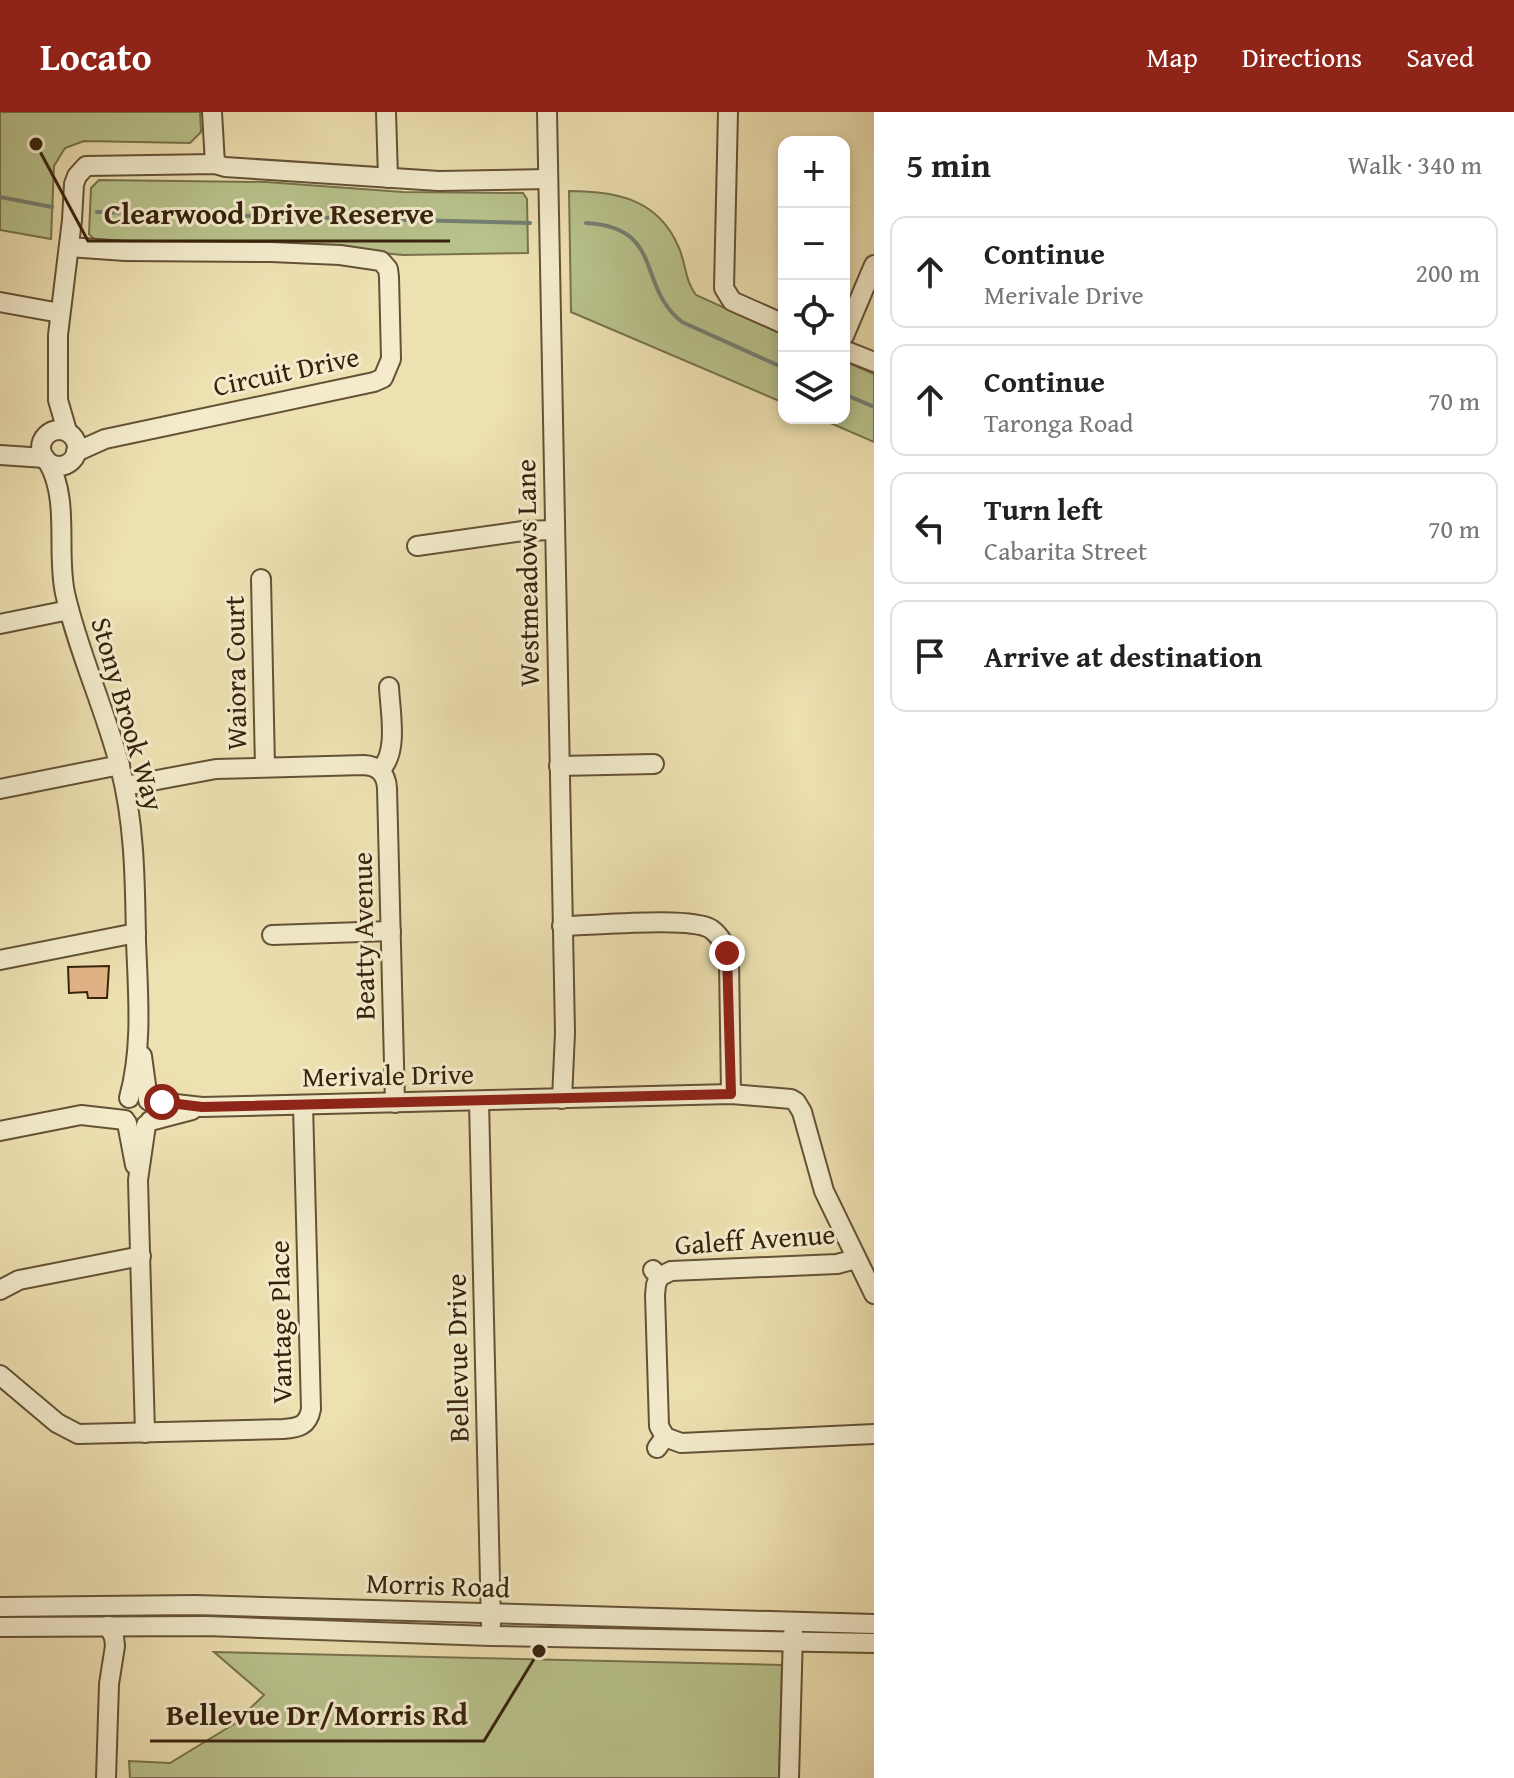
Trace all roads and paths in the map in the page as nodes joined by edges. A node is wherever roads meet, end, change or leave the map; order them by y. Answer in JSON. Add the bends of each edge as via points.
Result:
{"nodes":[{"id":1,"x":212,"y":112,"type":"edge"},
{"id":2,"x":386,"y":112,"type":"edge"},
{"id":3,"x":547,"y":112,"type":"edge"},
{"id":4,"x":728,"y":112,"type":"edge"},
{"id":5,"x":215,"y":164,"type":"junction"},
{"id":6,"x":388,"y":172,"type":"junction"},
{"id":7,"x":548,"y":173,"type":"junction"},
{"id":8,"x":69,"y":247,"type":"junction"},
{"id":9,"x":874,"y":265,"type":"edge"},
{"id":10,"x":0,"y":302,"type":"edge"},
{"id":11,"x":60,"y":313,"type":"junction"},
{"id":12,"x":778,"y":321,"type":"edge"},
{"id":13,"x":850,"y":322,"type":"edge"},
{"id":14,"x":849,"y":352,"type":"edge"},
{"id":15,"x":874,"y":362,"type":"edge"},
{"id":16,"x":58,"y":400,"type":"junction"},
{"id":17,"x":46,"y":436,"type":"junction"},
{"id":18,"x":71,"y":446,"type":"junction"},
{"id":19,"x":4,"y":455,"type":"edge"},
{"id":20,"x":46,"y":460,"type":"junction"},
{"id":21,"x":59,"y":495,"type":"junction"},
{"id":22,"x":554,"y":530,"type":"junction"},
{"id":23,"x":417,"y":546,"type":"dead end"},
{"id":24,"x":261,"y":579,"type":"dead end"},
{"id":25,"x":69,"y":610,"type":"junction"},
{"id":26,"x":0,"y":624,"type":"edge"},
{"id":27,"x":389,"y":687,"type":"dead end"},
{"id":28,"x":654,"y":764,"type":"dead end"},
{"id":29,"x":120,"y":765,"type":"junction"},
{"id":30,"x":559,"y":766,"type":"junction"},
{"id":31,"x":265,"y":767,"type":"junction"},
{"id":32,"x":380,"y":770,"type":"junction"},
{"id":33,"x":125,"y":786,"type":"junction"},
{"id":34,"x":0,"y":789,"type":"edge"},
{"id":35,"x":562,"y":926,"type":"junction"},
{"id":36,"x":391,"y":931,"type":"junction"},
{"id":37,"x":136,"y":933,"type":"junction"},
{"id":38,"x":272,"y":935,"type":"dead end"},
{"id":39,"x":0,"y":960,"type":"edge"},
{"id":40,"x":740,"y":1094,"type":"junction"},
{"id":41,"x":568,"y":1099,"type":"junction"},
{"id":42,"x":138,"y":1100,"type":"junction"},
{"id":43,"x":479,"y":1101,"type":"junction"},
{"id":44,"x":395,"y":1103,"type":"junction"},
{"id":45,"x":303,"y":1105,"type":"junction"},
{"id":46,"x":202,"y":1107,"type":"junction"},
{"id":47,"x":81,"y":1115,"type":"junction"},
{"id":48,"x":126,"y":1121,"type":"junction"},
{"id":49,"x":148,"y":1123,"type":"junction"},
{"id":50,"x":0,"y":1131,"type":"edge"},
{"id":51,"x":138,"y":1180,"type":"junction"},
{"id":52,"x":141,"y":1256,"type":"junction"},
{"id":53,"x":856,"y":1259,"type":"junction"},
{"id":54,"x":0,"y":1290,"type":"edge"},
{"id":55,"x":874,"y":1294,"type":"edge"},
{"id":56,"x":0,"y":1375,"type":"edge"},
{"id":57,"x":145,"y":1433,"type":"junction"},
{"id":58,"x":874,"y":1434,"type":"edge"},
{"id":59,"x":108,"y":1605,"type":"junction"},
{"id":60,"x":0,"y":1607,"type":"edge"},
{"id":61,"x":491,"y":1614,"type":"junction"},
{"id":62,"x":793,"y":1622,"type":"junction"},
{"id":63,"x":874,"y":1624,"type":"edge"},
{"id":64,"x":108,"y":1626,"type":"junction"},
{"id":65,"x":0,"y":1627,"type":"edge"},
{"id":66,"x":491,"y":1636,"type":"junction"},
{"id":67,"x":793,"y":1642,"type":"junction"},
{"id":68,"x":874,"y":1643,"type":"edge"},
{"id":69,"x":108,"y":1747,"type":"junction"},
{"id":70,"x":106,"y":1778,"type":"edge"},
{"id":71,"x":115,"y":1778,"type":"edge"},
{"id":72,"x":789,"y":1778,"type":"edge"}],
"edges":[{"from":1,"to":5,"type":"street"},
{"from":2,"to":6,"type":"street"},
{"from":3,"to":7,"type":"street","name":"Westmeadows Lane"},
{"from":4,"to":12,"type":"street","via":[[724,288],[732,301]]},
{"from":5,"to":6,"type":"street"},
{"from":5,"to":8,"type":"street","via":[[86,166],[74,184]]},
{"from":6,"to":7,"type":"street","via":[[439,181]]},
{"from":7,"to":22,"type":"street","name":"Westmeadows Lane"},
{"from":8,"to":11,"type":"street"},
{"from":8,"to":18,"type":"street","name":"Circuit Drive","via":[[340,255],[381,261],[389,277],[391,359],[387,373],[374,382]]},
{"from":9,"to":13,"type":"street"},
{"from":10,"to":11,"type":"street"},
{"from":11,"to":16,"type":"street"},
{"from":14,"to":15,"type":"street"},
{"from":16,"to":17,"type":"street"},
{"from":16,"to":18,"type":"street"},
{"from":17,"to":18,"type":"street","via":[[57,430]]},
{"from":17,"to":19,"type":"street"},
{"from":17,"to":20,"type":"street"},
{"from":18,"to":20,"type":"street","via":[[59,465]]},
{"from":18,"to":21,"type":"street","name":"Stony Brook Way"},
{"from":19,"to":20,"type":"street"},
{"from":20,"to":21,"type":"street","name":"Stony Brook Way"},
{"from":21,"to":25,"type":"street","name":"Stony Brook Way"},
{"from":22,"to":23,"type":"street"},
{"from":22,"to":30,"type":"street","name":"Westmeadows Lane"},
{"from":24,"to":31,"type":"street","name":"Waiora Court"},
{"from":25,"to":26,"type":"street"},
{"from":25,"to":29,"type":"street","name":"Stony Brook Way"},
{"from":27,"to":32,"type":"street","name":"Beatty Avenue","via":[[390,750]]},
{"from":28,"to":30,"type":"street"},
{"from":29,"to":33,"type":"street","name":"Stony Brook Way"},
{"from":29,"to":34,"type":"street"},
{"from":30,"to":35,"type":"street","name":"Westmeadows Lane"},
{"from":31,"to":32,"type":"street","via":[[364,765]]},
{"from":31,"to":33,"type":"street","via":[[203,770]]},
{"from":32,"to":36,"type":"street","name":"Beatty Avenue","via":[[387,788]]},
{"from":33,"to":37,"type":"street","name":"Stony Brook Way","via":[[133,839]]},
{"from":35,"to":40,"type":"street","via":[[690,923],[714,931],[729,961]]},
{"from":35,"to":41,"type":"street","name":"Westmeadows Lane"},
{"from":36,"to":38,"type":"street"},
{"from":36,"to":44,"type":"street","name":"Beatty Avenue"},
{"from":37,"to":39,"type":"street"},
{"from":37,"to":42,"type":"street","name":"Stony Brook Way","via":[[139,1046],[147,1080]]},
{"from":40,"to":41,"type":"street","name":"Merivale Drive"},
{"from":40,"to":53,"type":"street","name":"Merivale Drive","via":[[799,1096],[824,1191]]},
{"from":41,"to":43,"type":"street","name":"Merivale Drive"},
{"from":42,"to":46,"type":"street","name":"Merivale Drive"},
{"from":42,"to":47,"type":"street"},
{"from":42,"to":48,"type":"street","via":[[122,1110]]},
{"from":42,"to":49,"type":"street","via":[[153,1112]]},
{"from":43,"to":44,"type":"street","name":"Merivale Drive"},
{"from":43,"to":61,"type":"street","name":"Bellevue Drive"},
{"from":44,"to":45,"type":"street","name":"Merivale Drive"},
{"from":45,"to":46,"type":"street","name":"Merivale Drive"},
{"from":45,"to":57,"type":"street","name":"Vantage Place","via":[[309,1418],[293,1429]]},
{"from":46,"to":49,"type":"street","name":"Merivale Drive"},
{"from":47,"to":48,"type":"street"},
{"from":47,"to":50,"type":"street"},
{"from":48,"to":49,"type":"street","via":[[136,1127]]},
{"from":48,"to":51,"type":"street"},
{"from":49,"to":51,"type":"street"},
{"from":51,"to":52,"type":"street"},
{"from":52,"to":54,"type":"street","via":[[19,1280]]},
{"from":52,"to":57,"type":"street"},
{"from":53,"to":55,"type":"street"},
{"from":53,"to":58,"type":"street","name":"Galeff Avenue","via":[[656,1274],[659,1426],[661,1442],[681,1443]]},
{"from":56,"to":57,"type":"street","via":[[70,1431]]},
{"from":59,"to":60,"type":"street","name":"Morris Road"},
{"from":59,"to":61,"type":"street","name":"Morris Road"},
{"from":59,"to":64,"type":"street"},
{"from":61,"to":62,"type":"street","name":"Morris Road"},
{"from":61,"to":66,"type":"street","name":"Bellevue Drive"},
{"from":62,"to":63,"type":"street","name":"Morris Road"},
{"from":62,"to":67,"type":"street"},
{"from":64,"to":65,"type":"street","name":"Morris Road"},
{"from":64,"to":66,"type":"street","name":"Morris Road"},
{"from":64,"to":69,"type":"street","via":[[103,1637]]},
{"from":66,"to":67,"type":"street","name":"Morris Road"},
{"from":67,"to":68,"type":"street","name":"Morris Road"},
{"from":67,"to":72,"type":"street"},
{"from":69,"to":70,"type":"street"},
{"from":69,"to":71,"type":"street"}]}
